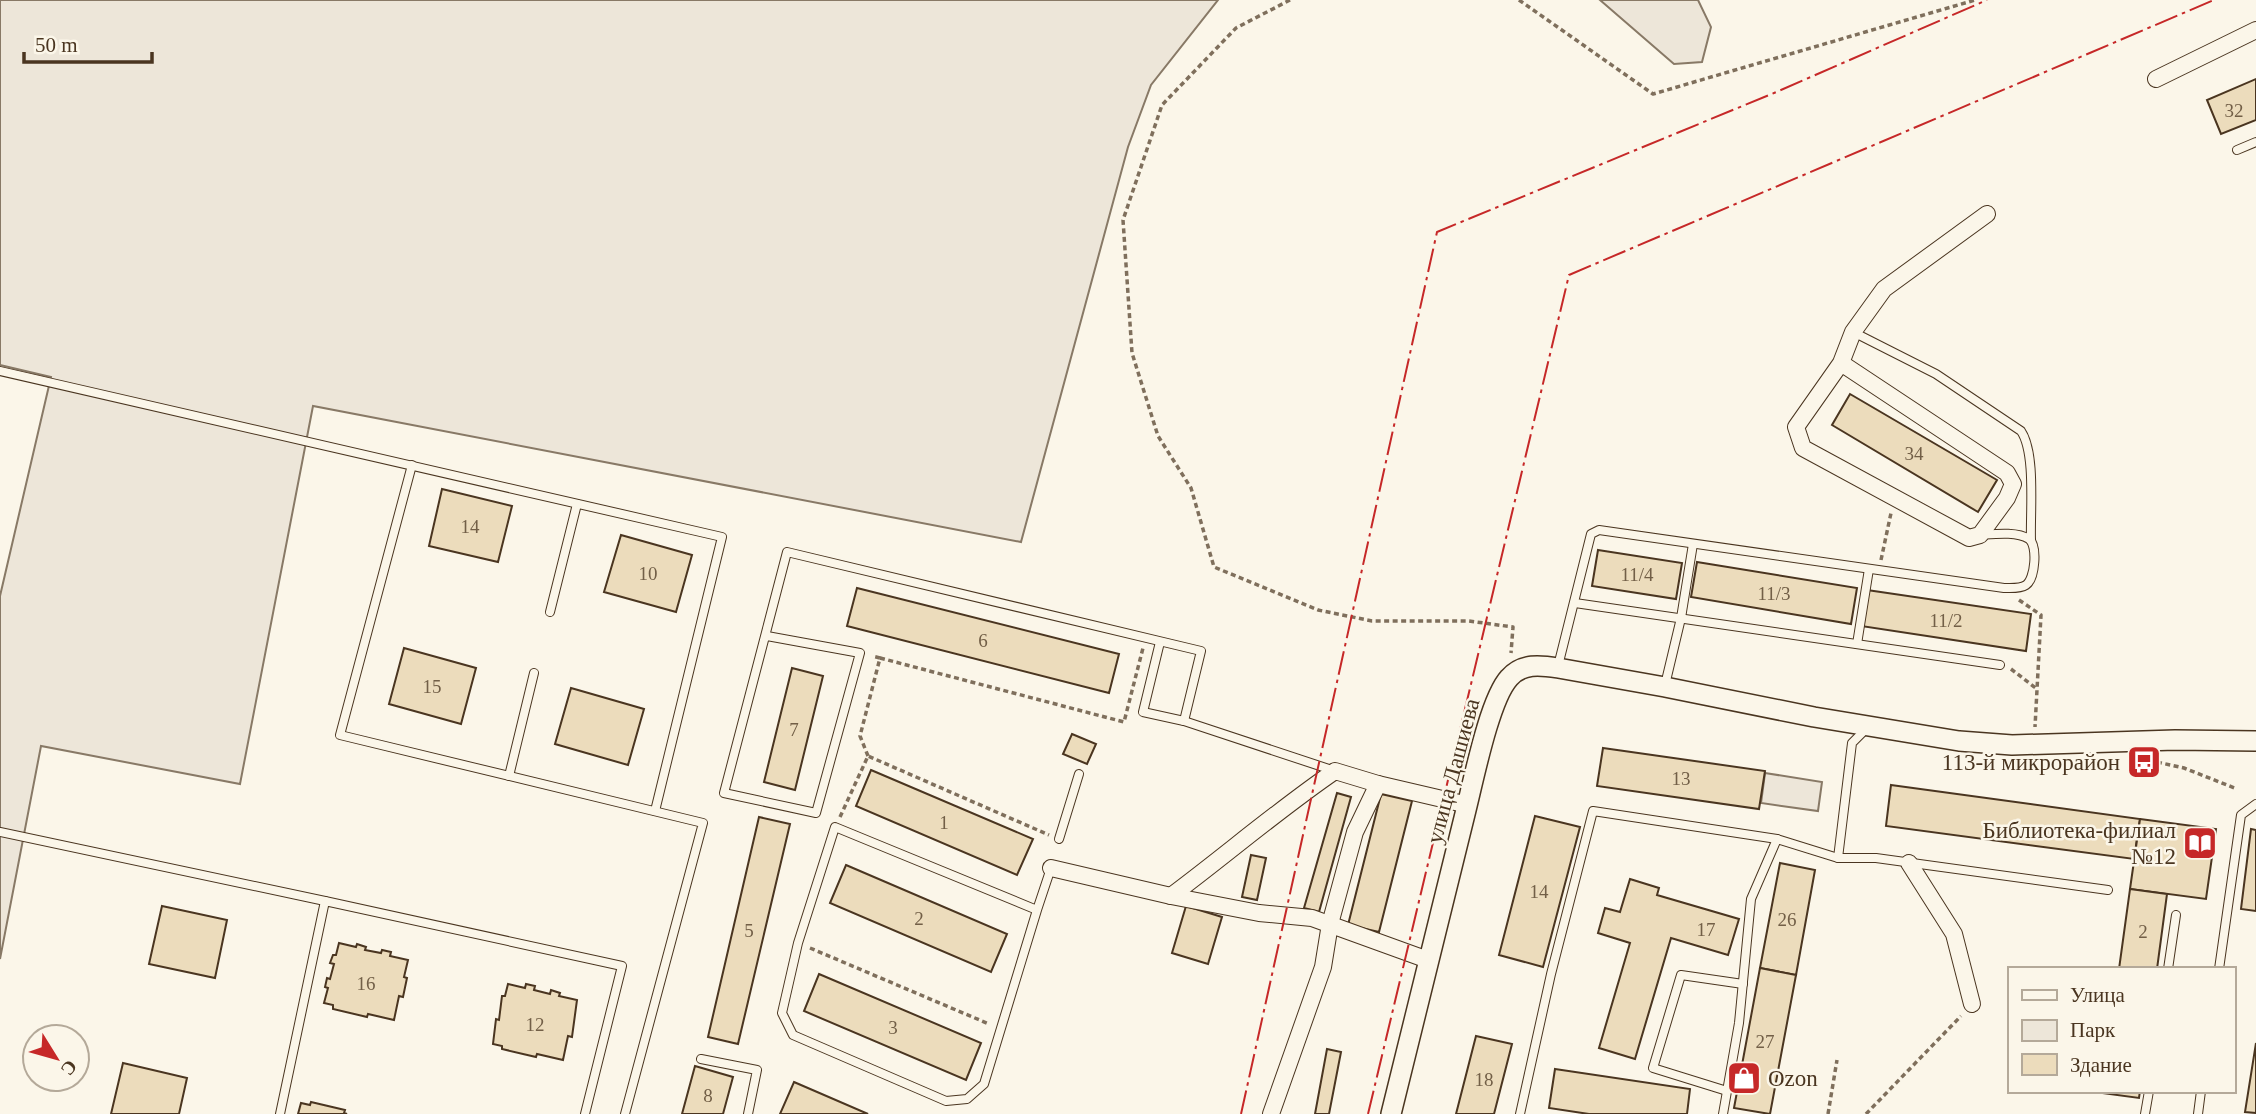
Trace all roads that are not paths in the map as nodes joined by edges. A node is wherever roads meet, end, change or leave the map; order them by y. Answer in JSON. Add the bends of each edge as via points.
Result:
{"nodes":[{"id":1,"x":2256,"y":30,"type":"edge"},
{"id":2,"x":2156,"y":79,"type":"dead end"},
{"id":3,"x":2256,"y":142,"type":"edge"},
{"id":4,"x":2237,"y":150,"type":"dead end"},
{"id":5,"x":1987,"y":214,"type":"dead end"},
{"id":6,"x":1853,"y":332,"type":"junction"},
{"id":7,"x":1841,"y":363,"type":"junction"},
{"id":8,"x":0,"y":371,"type":"edge"},
{"id":9,"x":412,"y":466,"type":"junction"},
{"id":10,"x":577,"y":503,"type":"junction"},
{"id":11,"x":1980,"y":535,"type":"junction"},
{"id":12,"x":2031,"y":540,"type":"junction"},
{"id":13,"x":1693,"y":544,"type":"junction"},
{"id":14,"x":1869,"y":569,"type":"junction"},
{"id":15,"x":1575,"y":603,"type":"junction"},
{"id":16,"x":550,"y":612,"type":"dead end"},
{"id":17,"x":1681,"y":618,"type":"junction"},
{"id":18,"x":767,"y":636,"type":"junction"},
{"id":19,"x":1160,"y":642,"type":"junction"},
{"id":20,"x":1857,"y":644,"type":"junction"},
{"id":21,"x":2000,"y":665,"type":"road end"},
{"id":22,"x":1558,"y":668,"type":"junction"},
{"id":23,"x":534,"y":673,"type":"dead end"},
{"id":24,"x":1665,"y":687,"type":"junction"},
{"id":25,"x":1184,"y":721,"type":"junction"},
{"id":26,"x":1868,"y":727,"type":"junction"},
{"id":27,"x":2256,"y":741,"type":"edge"},
{"id":28,"x":1335,"y":771,"type":"junction"},
{"id":29,"x":1079,"y":774,"type":"dead end"},
{"id":30,"x":509,"y":776,"type":"junction"},
{"id":31,"x":1378,"y":784,"type":"junction"},
{"id":32,"x":2256,"y":804,"type":"edge"},
{"id":33,"x":1468,"y":805,"type":"junction"},
{"id":34,"x":654,"y":811,"type":"junction"},
{"id":35,"x":0,"y":832,"type":"edge"},
{"id":36,"x":1059,"y":839,"type":"road end"},
{"id":37,"x":1777,"y":839,"type":"junction"},
{"id":38,"x":1839,"y":858,"type":"junction"},
{"id":39,"x":1909,"y":863,"type":"junction"},
{"id":40,"x":1051,"y":868,"type":"joint"},
{"id":41,"x":2108,"y":890,"type":"dead end"},
{"id":42,"x":1171,"y":896,"type":"junction"},
{"id":43,"x":326,"y":901,"type":"junction"},
{"id":44,"x":1037,"y":910,"type":"junction"},
{"id":45,"x":2176,"y":915,"type":"dead end"},
{"id":46,"x":1330,"y":924,"type":"junction"},
{"id":47,"x":1428,"y":960,"type":"junction"},
{"id":48,"x":2168,"y":967,"type":"edge"},
{"id":49,"x":2219,"y":967,"type":"edge"},
{"id":50,"x":1743,"y":984,"type":"junction"},
{"id":51,"x":1972,"y":1004,"type":"road end"},
{"id":52,"x":701,"y":1059,"type":"dead end"},
{"id":53,"x":1727,"y":1091,"type":"junction"},
{"id":54,"x":2149,"y":1093,"type":"edge"},
{"id":55,"x":2201,"y":1093,"type":"edge"},
{"id":56,"x":280,"y":1114,"type":"edge"},
{"id":57,"x":585,"y":1114,"type":"edge"},
{"id":58,"x":625,"y":1114,"type":"edge"},
{"id":59,"x":748,"y":1114,"type":"edge"},
{"id":60,"x":1271,"y":1114,"type":"edge"},
{"id":61,"x":1391,"y":1114,"type":"edge"},
{"id":62,"x":1520,"y":1114,"type":"edge"},
{"id":63,"x":1723,"y":1114,"type":"edge"},
{"id":64,"x":2145,"y":1114,"type":"edge"},
{"id":65,"x":2198,"y":1114,"type":"edge"}],
"edges":[{"from":1,"to":2,"type":"street"},
{"from":3,"to":4,"type":"lane"},
{"from":5,"to":6,"type":"street","via":[[1884,289]]},
{"from":6,"to":7,"type":"street"},
{"from":6,"to":12,"type":"lane","via":[[1936,374],[2021,431],[2030,454]]},
{"from":7,"to":11,"type":"street","via":[[2007,473],[2013,484],[2007,498]]},
{"from":7,"to":11,"type":"street","via":[[1796,427],[1803,448],[1969,538]]},
{"from":8,"to":9,"type":"lane"},
{"from":9,"to":10,"type":"lane"},
{"from":9,"to":30,"type":"lane","via":[[340,735]]},
{"from":10,"to":16,"type":"lane"},
{"from":10,"to":34,"type":"lane","via":[[722,537]]},
{"from":11,"to":12,"type":"lane"},
{"from":12,"to":14,"type":"lane","via":[[2031,579],[2021,587]]},
{"from":13,"to":14,"type":"lane"},
{"from":13,"to":15,"type":"lane","via":[[1599,530],[1591,534]]},
{"from":13,"to":17,"type":"lane"},
{"from":14,"to":20,"type":"lane"},
{"from":15,"to":17,"type":"lane"},
{"from":15,"to":22,"type":"lane"},
{"from":17,"to":20,"type":"lane"},
{"from":17,"to":24,"type":"lane"},
{"from":18,"to":18,"type":"lane","via":[[860,653],[816,813],[724,793]]},
{"from":18,"to":19,"type":"lane","via":[[788,552]]},
{"from":19,"to":25,"type":"lane","via":[[1201,651]]},
{"from":19,"to":25,"type":"lane","via":[[1143,712]]},
{"from":20,"to":21,"type":"lane"},
{"from":22,"to":24,"type":"street"},
{"from":22,"to":33,"type":"street","name":"улица Дашиева","via":[[1535,665],[1510,676],[1495,703]]},
{"from":23,"to":30,"type":"lane"},
{"from":24,"to":26,"type":"street"},
{"from":25,"to":28,"type":"lane"},
{"from":26,"to":27,"type":"street","via":[[1985,744]]},
{"from":26,"to":38,"type":"lane","via":[[1852,743]]},
{"from":28,"to":31,"type":"street"},
{"from":28,"to":42,"type":"street"},
{"from":29,"to":36,"type":"lane"},
{"from":30,"to":34,"type":"lane"},
{"from":31,"to":33,"type":"street"},
{"from":31,"to":46,"type":"street","via":[[1355,832]]},
{"from":32,"to":49,"type":"lane","via":[[2241,815]]},
{"from":33,"to":47,"type":"street","name":"улица Дашиева"},
{"from":34,"to":58,"type":"lane","via":[[703,823]]},
{"from":35,"to":43,"type":"lane"},
{"from":37,"to":38,"type":"lane"},
{"from":37,"to":50,"type":"lane","via":[[1751,898]]},
{"from":37,"to":62,"type":"lane","via":[[1593,811]]},
{"from":38,"to":39,"type":"lane"},
{"from":39,"to":41,"type":"lane"},
{"from":39,"to":51,"type":"street","via":[[1954,934]]},
{"from":40,"to":42,"type":"street"},
{"from":40,"to":44,"type":"lane"},
{"from":42,"to":46,"type":"street"},
{"from":43,"to":56,"type":"lane"},
{"from":43,"to":57,"type":"lane","via":[[622,966]]},
{"from":44,"to":44,"type":"lane","via":[[984,1084],[967,1099],[946,1101],[793,1035],[782,1013],[798,943],[835,827]]},
{"from":45,"to":48,"type":"lane"},
{"from":46,"to":47,"type":"street"},
{"from":46,"to":60,"type":"street","via":[[1323,967]]},
{"from":47,"to":61,"type":"street","name":"улица Дашиева"},
{"from":50,"to":53,"type":"lane"},
{"from":50,"to":53,"type":"lane","via":[[1681,975],[1653,1068]]},
{"from":52,"to":59,"type":"lane","via":[[757,1070]]},
{"from":53,"to":63,"type":"lane"},
{"from":54,"to":64,"type":"lane"},
{"from":55,"to":65,"type":"lane"}]}
